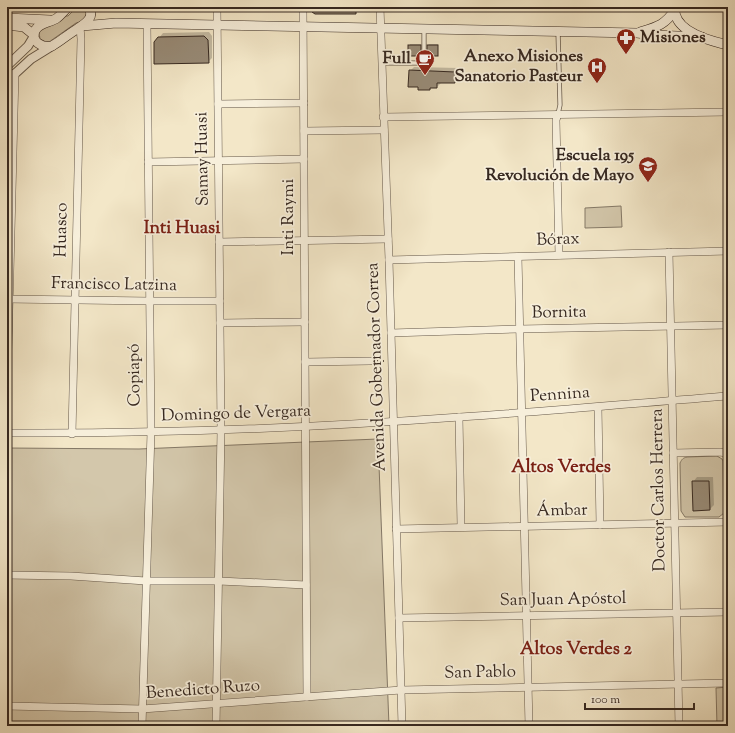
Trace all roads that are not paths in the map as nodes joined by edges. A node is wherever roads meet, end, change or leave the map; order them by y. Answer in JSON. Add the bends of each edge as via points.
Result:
{"nodes":[{"id":1,"x":68,"y":7,"type":"edge"},
{"id":2,"x":217,"y":7,"type":"edge"},
{"id":3,"x":303,"y":7,"type":"edge"},
{"id":4,"x":380,"y":7,"type":"edge"},
{"id":5,"x":91,"y":9,"type":"edge"},
{"id":6,"x":674,"y":9,"type":"edge"},
{"id":7,"x":7,"y":18,"type":"edge"},
{"id":8,"x":56,"y":19,"type":"junction"},
{"id":9,"x":116,"y":23,"type":"junction"},
{"id":10,"x":147,"y":24,"type":"junction"},
{"id":11,"x":7,"y":25,"type":"edge"},
{"id":12,"x":217,"y":25,"type":"junction"},
{"id":13,"x":80,"y":27,"type":"junction"},
{"id":14,"x":303,"y":27,"type":"junction"},
{"id":15,"x":380,"y":27,"type":"junction"},
{"id":16,"x":424,"y":28,"type":"junction"},
{"id":17,"x":558,"y":31,"type":"junction"},
{"id":18,"x":637,"y":32,"type":"junction"},
{"id":19,"x":34,"y":36,"type":"junction"},
{"id":20,"x":702,"y":37,"type":"junction"},
{"id":21,"x":728,"y":45,"type":"edge"},
{"id":22,"x":52,"y":46,"type":"junction"},
{"id":23,"x":381,"y":63,"type":"junction"},
{"id":24,"x":7,"y":66,"type":"edge"},
{"id":25,"x":15,"y":73,"type":"junction"},
{"id":26,"x":7,"y":81,"type":"edge"},
{"id":27,"x":304,"y":103,"type":"junction"},
{"id":28,"x":218,"y":104,"type":"junction"},
{"id":29,"x":728,"y":112,"type":"edge"},
{"id":30,"x":558,"y":114,"type":"junction"},
{"id":31,"x":383,"y":117,"type":"junction"},
{"id":32,"x":384,"y":130,"type":"junction"},
{"id":33,"x":304,"y":131,"type":"junction"},
{"id":34,"x":304,"y":159,"type":"junction"},
{"id":35,"x":218,"y":161,"type":"junction"},
{"id":36,"x":148,"y":162,"type":"junction"},
{"id":37,"x":388,"y":239,"type":"junction"},
{"id":38,"x":304,"y":241,"type":"junction"},
{"id":39,"x":219,"y":242,"type":"junction"},
{"id":40,"x":728,"y":251,"type":"edge"},
{"id":41,"x":669,"y":252,"type":"junction"},
{"id":42,"x":560,"y":256,"type":"junction"},
{"id":43,"x":518,"y":257,"type":"junction"},
{"id":44,"x":389,"y":260,"type":"junction"},
{"id":45,"x":8,"y":299,"type":"edge"},
{"id":46,"x":75,"y":300,"type":"junction"},
{"id":47,"x":150,"y":301,"type":"junction"},
{"id":48,"x":220,"y":301,"type":"junction"},
{"id":49,"x":305,"y":322,"type":"junction"},
{"id":50,"x":220,"y":323,"type":"junction"},
{"id":51,"x":728,"y":325,"type":"edge"},
{"id":52,"x":671,"y":327,"type":"junction"},
{"id":53,"x":520,"y":329,"type":"junction"},
{"id":54,"x":391,"y":333,"type":"junction"},
{"id":55,"x":370,"y":361,"type":"road end"},
{"id":56,"x":305,"y":362,"type":"junction"},
{"id":57,"x":7,"y":370,"type":"edge"},
{"id":58,"x":7,"y":390,"type":"edge"},
{"id":59,"x":728,"y":396,"type":"edge"},
{"id":60,"x":672,"y":401,"type":"junction"},
{"id":61,"x":598,"y":407,"type":"junction"},
{"id":62,"x":521,"y":413,"type":"junction"},
{"id":63,"x":459,"y":417,"type":"junction"},
{"id":64,"x":393,"y":421,"type":"junction"},
{"id":65,"x":306,"y":426,"type":"junction"},
{"id":66,"x":221,"y":430,"type":"junction"},
{"id":67,"x":151,"y":432,"type":"junction"},
{"id":68,"x":7,"y":433,"type":"edge"},
{"id":69,"x":72,"y":434,"type":"junction"},
{"id":70,"x":673,"y":453,"type":"junction"},
{"id":71,"x":728,"y":459,"type":"edge"},
{"id":72,"x":728,"y":522,"type":"edge"},
{"id":73,"x":675,"y":524,"type":"junction"},
{"id":74,"x":600,"y":525,"type":"junction"},
{"id":75,"x":524,"y":526,"type":"junction"},
{"id":76,"x":462,"y":527,"type":"junction"},
{"id":77,"x":396,"y":530,"type":"junction"},
{"id":78,"x":7,"y":575,"type":"edge"},
{"id":79,"x":146,"y":581,"type":"junction"},
{"id":80,"x":219,"y":581,"type":"junction"},
{"id":81,"x":306,"y":585,"type":"junction"},
{"id":82,"x":728,"y":612,"type":"edge"},
{"id":83,"x":677,"y":613,"type":"junction"},
{"id":84,"x":526,"y":616,"type":"junction"},
{"id":85,"x":399,"y":618,"type":"junction"},
{"id":86,"x":728,"y":682,"type":"edge"},
{"id":87,"x":678,"y":684,"type":"junction"},
{"id":88,"x":528,"y":687,"type":"junction"},
{"id":89,"x":401,"y":690,"type":"junction"},
{"id":90,"x":307,"y":697,"type":"junction"},
{"id":91,"x":217,"y":704,"type":"junction"},
{"id":92,"x":7,"y":706,"type":"edge"},
{"id":93,"x":142,"y":709,"type":"junction"},
{"id":94,"x":142,"y":726,"type":"edge"},
{"id":95,"x":216,"y":726,"type":"edge"},
{"id":96,"x":402,"y":726,"type":"edge"},
{"id":97,"x":529,"y":726,"type":"edge"},
{"id":98,"x":679,"y":726,"type":"edge"}],
"edges":[{"from":1,"to":8,"type":"main road"},
{"from":2,"to":12,"type":"street","name":"Samay Huasi"},
{"from":3,"to":14,"type":"street","name":"Inti Raymi"},
{"from":4,"to":15,"type":"street","name":"Avenida Gobernador Correa"},
{"from":5,"to":9,"type":"main road","via":[[98,17]]},
{"from":5,"to":13,"type":"main road","via":[[90,18]]},
{"from":6,"to":18,"type":"main road","via":[[671,16],[660,26]]},
{"from":6,"to":20,"type":"main road","via":[[682,26]]},
{"from":7,"to":8,"type":"main road"},
{"from":8,"to":19,"type":"main road","via":[[40,26]]},
{"from":9,"to":10,"type":"main road"},
{"from":9,"to":13,"type":"main road"},
{"from":10,"to":12,"type":"main road"},
{"from":10,"to":36,"type":"street","name":"Copiapó"},
{"from":11,"to":19,"type":"main road","via":[[24,27]]},
{"from":12,"to":14,"type":"main road"},
{"from":12,"to":28,"type":"street","name":"Samay Huasi"},
{"from":13,"to":22,"type":"main road"},
{"from":13,"to":46,"type":"street","name":"Huasco"},
{"from":14,"to":15,"type":"main road"},
{"from":14,"to":27,"type":"street","name":"Inti Raymi"},
{"from":15,"to":16,"type":"main road"},
{"from":15,"to":23,"type":"street","name":"Avenida Gobernador Correa"},
{"from":16,"to":17,"type":"main road"},
{"from":16,"to":23,"type":"lane","via":[[424,63]]},
{"from":17,"to":18,"type":"main road"},
{"from":17,"to":30,"type":"lane"},
{"from":18,"to":20,"type":"main road"},
{"from":19,"to":22,"type":"main road","via":[[40,45]]},
{"from":19,"to":24,"type":"street","via":[[28,46]]},
{"from":20,"to":21,"type":"main road"},
{"from":22,"to":25,"type":"street","via":[[36,55]]},
{"from":23,"to":31,"type":"street","name":"Avenida Gobernador Correa"},
{"from":25,"to":26,"type":"street"},
{"from":25,"to":45,"type":"street"},
{"from":27,"to":28,"type":"street"},
{"from":27,"to":33,"type":"street","name":"Inti Raymi"},
{"from":28,"to":35,"type":"street","name":"Samay Huasi"},
{"from":29,"to":30,"type":"street"},
{"from":30,"to":31,"type":"street"},
{"from":30,"to":42,"type":"street","via":[[556,120]]},
{"from":31,"to":32,"type":"street","name":"Avenida Gobernador Correa"},
{"from":32,"to":33,"type":"street"},
{"from":32,"to":37,"type":"street","name":"Avenida Gobernador Correa"},
{"from":33,"to":34,"type":"street","name":"Inti Raymi"},
{"from":34,"to":35,"type":"street"},
{"from":34,"to":38,"type":"street","name":"Inti Raymi"},
{"from":35,"to":36,"type":"street"},
{"from":35,"to":39,"type":"street","name":"Samay Huasi"},
{"from":36,"to":47,"type":"street","name":"Copiapó"},
{"from":37,"to":38,"type":"street"},
{"from":37,"to":44,"type":"street","name":"Avenida Gobernador Correa"},
{"from":38,"to":39,"type":"street"},
{"from":38,"to":49,"type":"street","name":"Inti Raymi"},
{"from":39,"to":48,"type":"street","name":"Samay Huasi"},
{"from":40,"to":41,"type":"street","name":"Bórax"},
{"from":41,"to":42,"type":"street","name":"Bórax"},
{"from":41,"to":52,"type":"street","name":"Doctor Carlos Herrera"},
{"from":42,"to":43,"type":"street","name":"Bórax"},
{"from":43,"to":44,"type":"street","name":"Bórax"},
{"from":43,"to":53,"type":"street"},
{"from":44,"to":54,"type":"street","name":"Avenida Gobernador Correa"},
{"from":45,"to":46,"type":"street","name":"Francisco Latzina"},
{"from":45,"to":57,"type":"street"},
{"from":46,"to":47,"type":"street","name":"Francisco Latzina"},
{"from":46,"to":69,"type":"street","name":"Huasco"},
{"from":47,"to":48,"type":"street","name":"Francisco Latzina"},
{"from":47,"to":67,"type":"street","name":"Copiapó"},
{"from":48,"to":50,"type":"street","name":"Samay Huasi"},
{"from":49,"to":50,"type":"street"},
{"from":49,"to":56,"type":"street","name":"Inti Raymi"},
{"from":50,"to":66,"type":"street","name":"Samay Huasi"},
{"from":51,"to":52,"type":"street","name":"Bornita"},
{"from":52,"to":53,"type":"street","name":"Bornita"},
{"from":52,"to":60,"type":"street","name":"Doctor Carlos Herrera"},
{"from":53,"to":54,"type":"street","name":"Bornita"},
{"from":53,"to":62,"type":"street"},
{"from":54,"to":64,"type":"street","name":"Avenida Gobernador Correa"},
{"from":55,"to":56,"type":"street"},
{"from":56,"to":65,"type":"street","name":"Inti Raymi"},
{"from":57,"to":58,"type":"street"},
{"from":59,"to":60,"type":"street","name":"Pennina"},
{"from":60,"to":61,"type":"street","name":"Pennina"},
{"from":60,"to":70,"type":"street","name":"Doctor Carlos Herrera"},
{"from":61,"to":62,"type":"street","name":"Pennina"},
{"from":61,"to":74,"type":"street"},
{"from":62,"to":63,"type":"street","name":"Pennina"},
{"from":62,"to":75,"type":"street"},
{"from":63,"to":64,"type":"street","name":"Pennina"},
{"from":63,"to":76,"type":"street"},
{"from":64,"to":65,"type":"street","name":"Domingo de Vergara"},
{"from":64,"to":77,"type":"street","name":"Avenida Gobernador Correa"},
{"from":65,"to":66,"type":"street","name":"Domingo de Vergara"},
{"from":65,"to":81,"type":"street","name":"Inti Raymi"},
{"from":66,"to":67,"type":"street","name":"Domingo de Vergara"},
{"from":66,"to":80,"type":"street","name":"Samay Huasi"},
{"from":67,"to":69,"type":"street","name":"Domingo de Vergara"},
{"from":67,"to":79,"type":"street","name":"Copiapó"},
{"from":68,"to":69,"type":"street","name":"Domingo de Vergara"},
{"from":70,"to":71,"type":"street","via":[[720,452],[726,453]]},
{"from":70,"to":73,"type":"street","name":"Doctor Carlos Herrera"},
{"from":72,"to":73,"type":"street","name":"Ámbar"},
{"from":73,"to":74,"type":"street","name":"Ámbar"},
{"from":73,"to":83,"type":"street","name":"Doctor Carlos Herrera"},
{"from":74,"to":75,"type":"street","name":"Ámbar"},
{"from":75,"to":76,"type":"street","name":"Ámbar"},
{"from":75,"to":84,"type":"street"},
{"from":76,"to":77,"type":"street","name":"Ámbar"},
{"from":77,"to":85,"type":"street","name":"Avenida Gobernador Correa"},
{"from":78,"to":79,"type":"street"},
{"from":79,"to":80,"type":"street"},
{"from":79,"to":93,"type":"street","name":"Copiapó"},
{"from":80,"to":81,"type":"street"},
{"from":80,"to":91,"type":"street","name":"Samay Huasi"},
{"from":81,"to":90,"type":"street","name":"Inti Raymi"},
{"from":82,"to":83,"type":"street","name":"San Juan Apóstol"},
{"from":83,"to":84,"type":"street","name":"San Juan Apóstol"},
{"from":83,"to":87,"type":"street","name":"Doctor Carlos Herrera"},
{"from":84,"to":85,"type":"street","name":"San Juan Apóstol"},
{"from":84,"to":88,"type":"street"},
{"from":85,"to":89,"type":"street","name":"Avenida Gobernador Correa"},
{"from":86,"to":87,"type":"street","name":"San Pablo"},
{"from":87,"to":88,"type":"street","name":"San Pablo"},
{"from":87,"to":98,"type":"street","name":"Doctor Carlos Herrera"},
{"from":88,"to":89,"type":"street","name":"San Pablo"},
{"from":88,"to":97,"type":"street"},
{"from":89,"to":90,"type":"street","name":"Benedicto Ruzo"},
{"from":89,"to":96,"type":"street","name":"Avenida Gobernador Correa"},
{"from":90,"to":91,"type":"street","name":"Benedicto Ruzo"},
{"from":91,"to":93,"type":"street","name":"Benedicto Ruzo"},
{"from":91,"to":95,"type":"street","name":"Samay Huasi"},
{"from":92,"to":93,"type":"street","name":"Benedicto Ruzo"},
{"from":93,"to":94,"type":"street","name":"Copiapó"}]}
